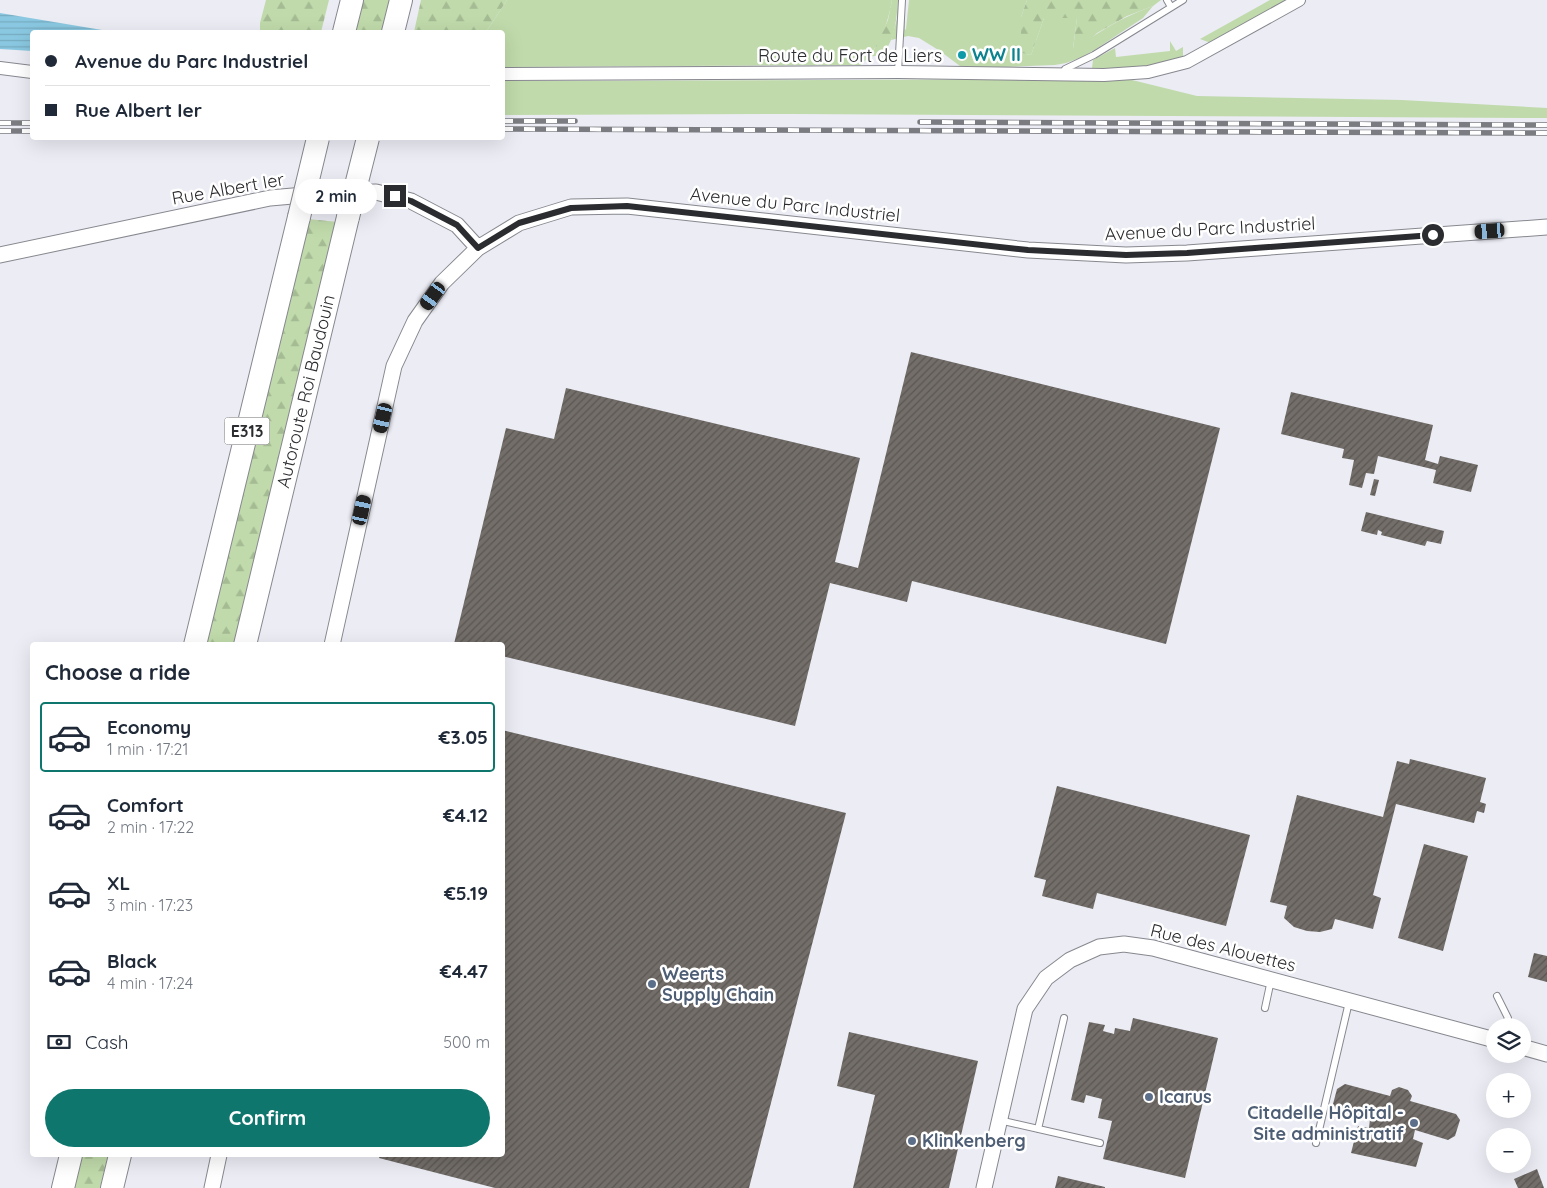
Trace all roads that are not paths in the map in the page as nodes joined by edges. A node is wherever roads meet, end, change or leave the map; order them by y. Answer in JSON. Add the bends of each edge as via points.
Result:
{"nodes":[{"id":1,"x":352,"y":0,"type":"edge"},
{"id":2,"x":401,"y":0,"type":"edge"},
{"id":3,"x":902,"y":0,"type":"edge"},
{"id":4,"x":1167,"y":0,"type":"edge"},
{"id":5,"x":1183,"y":0,"type":"edge"},
{"id":6,"x":1299,"y":0,"type":"edge"},
{"id":7,"x":1171,"y":7,"type":"junction"},
{"id":8,"x":344,"y":30,"type":"edge"},
{"id":9,"x":394,"y":30,"type":"edge"},
{"id":10,"x":0,"y":68,"type":"edge"},
{"id":11,"x":30,"y":72,"type":"edge"},
{"id":12,"x":898,"y":72,"type":"junction"},
{"id":13,"x":505,"y":74,"type":"edge"},
{"id":14,"x":1064,"y":74,"type":"junction"},
{"id":15,"x":318,"y":140,"type":"edge"},
{"id":16,"x":367,"y":140,"type":"edge"},
{"id":17,"x":1547,"y":227,"type":"edge"},
{"id":18,"x":478,"y":248,"type":"junction"},
{"id":19,"x":0,"y":255,"type":"edge"},
{"id":20,"x":196,"y":642,"type":"edge"},
{"id":21,"x":246,"y":642,"type":"edge"},
{"id":22,"x":333,"y":642,"type":"edge"},
{"id":23,"x":1271,"y":979,"type":"junction"},
{"id":24,"x":1497,"y":996,"type":"dead end"},
{"id":25,"x":1349,"y":1000,"type":"junction"},
{"id":26,"x":1264,"y":1008,"type":"dead end"},
{"id":27,"x":1064,"y":1018,"type":"dead end"},
{"id":28,"x":1508,"y":1018,"type":"edge"},
{"id":29,"x":1486,"y":1038,"type":"edge"},
{"id":30,"x":1531,"y":1050,"type":"edge"},
{"id":31,"x":1547,"y":1054,"type":"edge"},
{"id":32,"x":1000,"y":1120,"type":"junction"},
{"id":33,"x":1038,"y":1129,"type":"junction"},
{"id":34,"x":1100,"y":1143,"type":"dead end"},
{"id":35,"x":1316,"y":1143,"type":"dead end"},
{"id":36,"x":71,"y":1157,"type":"edge"},
{"id":37,"x":120,"y":1157,"type":"edge"},
{"id":38,"x":219,"y":1157,"type":"edge"},
{"id":39,"x":63,"y":1188,"type":"edge"},
{"id":40,"x":112,"y":1188,"type":"edge"},
{"id":41,"x":212,"y":1188,"type":"edge"},
{"id":42,"x":984,"y":1188,"type":"edge"}],
"edges":[{"from":1,"to":8,"type":"highway"},
{"from":2,"to":9,"type":"highway"},
{"from":3,"to":12,"type":"lane"},
{"from":4,"to":7,"type":"lane"},
{"from":5,"to":7,"type":"lane"},
{"from":6,"to":14,"type":"street","name":"Route du Fort de Liers","via":[[1186,62],[1148,72]]},
{"from":7,"to":14,"type":"lane","via":[[1094,55],[1065,69]]},
{"from":10,"to":11,"type":"street"},
{"from":12,"to":13,"type":"street","name":"Route du Fort de Liers"},
{"from":12,"to":14,"type":"street","name":"Route du Fort de Liers"},
{"from":15,"to":20,"type":"highway","number":"E313","bridge":true},
{"from":16,"to":21,"type":"highway","name":"Autoroute Roi Baudouin","number":"E313","bridge":true},
{"from":17,"to":18,"type":"street","name":"Avenue du Parc Industriel","via":[[1126,255],[1028,250],[627,206],[571,208],[519,223]]},
{"from":18,"to":19,"type":"street","name":"Rue Albert Ier","via":[[457,225],[411,201],[376,192],[270,198]]},
{"from":18,"to":22,"type":"street","name":"Avenue du Parc Industriel","via":[[442,283],[415,321],[394,366]]},
{"from":23,"to":25,"type":"street","name":"Rue des Alouettes"},
{"from":23,"to":26,"type":"lane"},
{"from":23,"to":32,"type":"street","name":"Rue des Alouettes","via":[[1153,948],[1124,944],[1099,947],[1070,960],[1046,978],[1025,1009]]},
{"from":24,"to":28,"type":"lane"},
{"from":25,"to":29,"type":"street","name":"Rue des Alouettes"},
{"from":25,"to":35,"type":"lane"},
{"from":27,"to":33,"type":"lane"},
{"from":30,"to":31,"type":"street"},
{"from":32,"to":33,"type":"lane"},
{"from":32,"to":42,"type":"street","name":"Rue des Alouettes"},
{"from":33,"to":34,"type":"lane"},
{"from":36,"to":39,"type":"highway"},
{"from":37,"to":40,"type":"highway"},
{"from":38,"to":41,"type":"street"}]}
